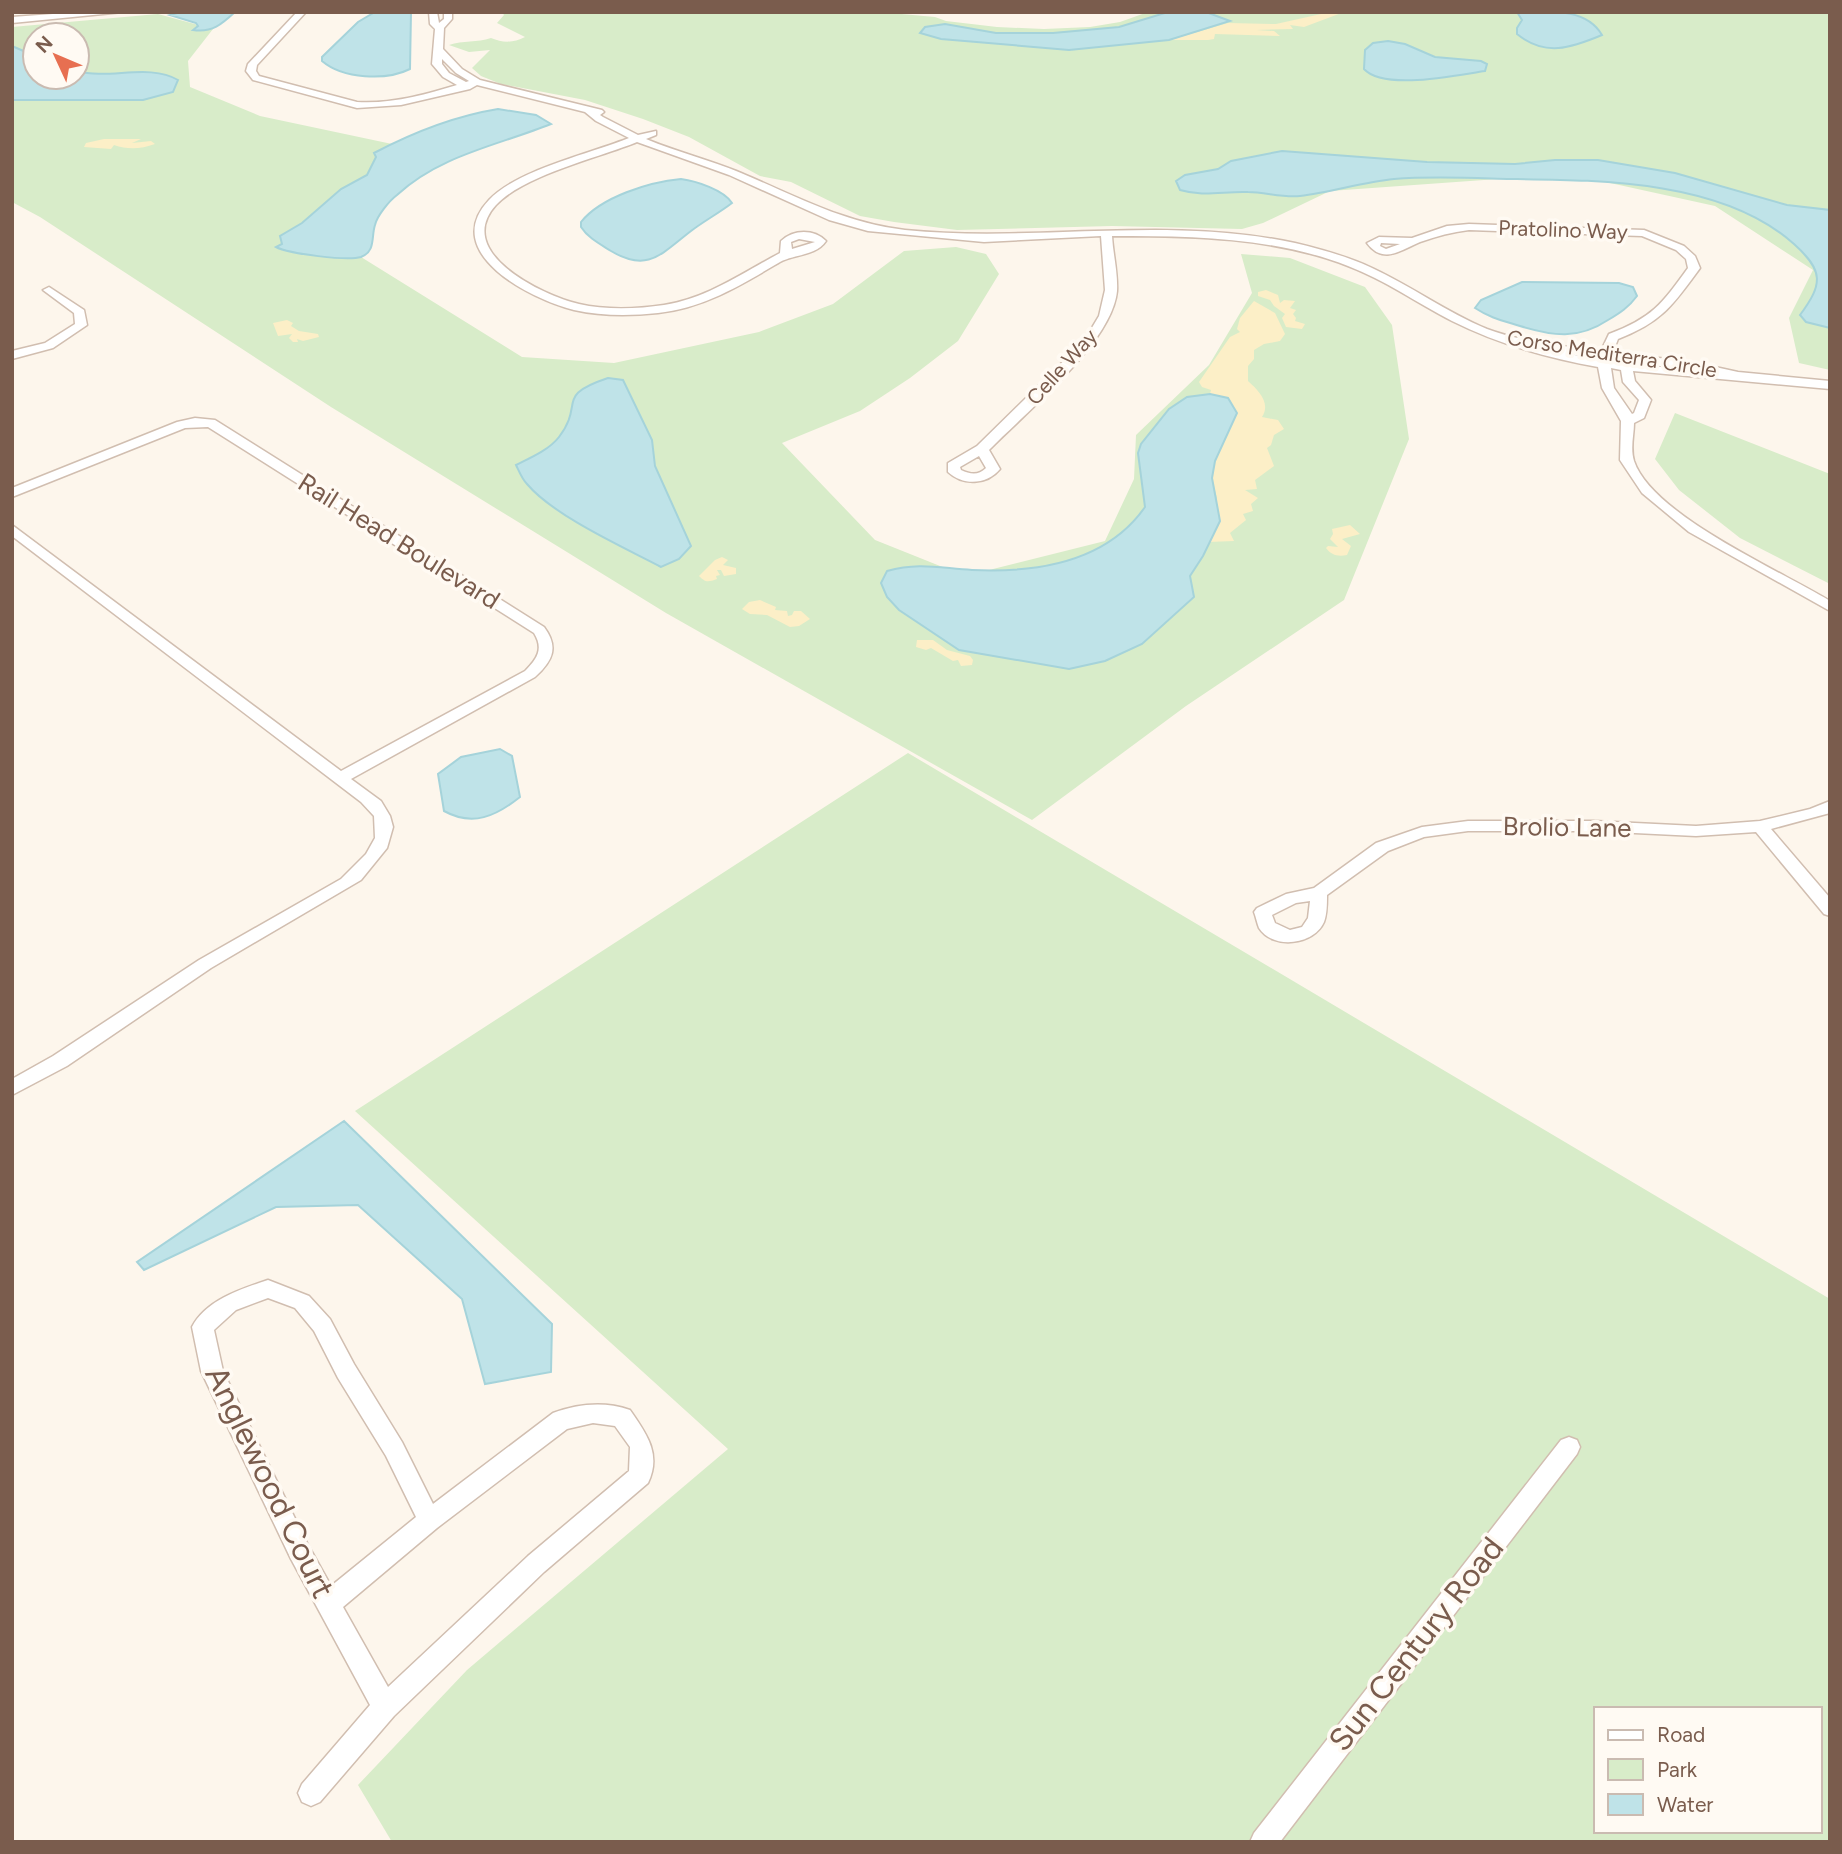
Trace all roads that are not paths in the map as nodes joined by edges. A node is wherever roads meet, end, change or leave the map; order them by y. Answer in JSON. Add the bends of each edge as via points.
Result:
{"nodes":[{"id":1,"x":118,"y":12,"type":"edge"},
{"id":2,"x":303,"y":12,"type":"edge"},
{"id":3,"x":433,"y":12,"type":"edge"},
{"id":4,"x":448,"y":12,"type":"edge"},
{"id":5,"x":12,"y":20,"type":"edge"},
{"id":6,"x":440,"y":28,"type":"junction"},
{"id":7,"x":467,"y":82,"type":"junction"},
{"id":8,"x":649,"y":137,"type":"junction"},
{"id":9,"x":1101,"y":237,"type":"junction"},
{"id":10,"x":1413,"y":241,"type":"dead end"},
{"id":11,"x":786,"y":254,"type":"dead end"},
{"id":12,"x":49,"y":290,"type":"dead end"},
{"id":13,"x":1631,"y":330,"type":"junction"},
{"id":14,"x":12,"y":355,"type":"edge"},
{"id":15,"x":1606,"y":360,"type":"junction"},
{"id":16,"x":1625,"y":362,"type":"junction"},
{"id":17,"x":1830,"y":385,"type":"edge"},
{"id":18,"x":1628,"y":421,"type":"junction"},
{"id":19,"x":982,"y":449,"type":"dead end"},
{"id":20,"x":12,"y":493,"type":"edge"},
{"id":21,"x":12,"y":529,"type":"edge"},
{"id":22,"x":1830,"y":607,"type":"edge"},
{"id":23,"x":340,"y":778,"type":"junction"},
{"id":24,"x":1830,"y":806,"type":"edge"},
{"id":25,"x":1760,"y":827,"type":"junction"},
{"id":26,"x":1319,"y":892,"type":"dead end"},
{"id":27,"x":1830,"y":910,"type":"edge"},
{"id":28,"x":12,"y":1088,"type":"edge"},
{"id":29,"x":1569,"y":1447,"type":"dead end"},
{"id":30,"x":429,"y":1520,"type":"junction"},
{"id":31,"x":328,"y":1604,"type":"junction"},
{"id":32,"x":385,"y":1707,"type":"junction"},
{"id":33,"x":311,"y":1793,"type":"dead end"},
{"id":34,"x":1263,"y":1842,"type":"edge"}],
"edges":[{"from":1,"to":5,"type":"street"},
{"from":2,"to":7,"type":"street","via":[[253,64],[256,78],[365,106],[395,104]]},
{"from":3,"to":6,"type":"street","via":[[434,24]]},
{"from":4,"to":6,"type":"street"},
{"from":6,"to":7,"type":"street","via":[[438,67]]},
{"from":7,"to":8,"type":"street","name":"Corso Mediterra Circle","via":[[497,96],[589,110],[605,122]]},
{"from":8,"to":9,"type":"street","name":"Corso Mediterra Circle","via":[[690,160],[848,223],[917,236]]},
{"from":8,"to":11,"type":"street","via":[[527,180],[497,198],[478,223],[477,236],[485,254],[545,297],[590,309],[633,311],[666,309],[711,297]]},
{"from":9,"to":15,"type":"street","name":"Corso Mediterra Circle","via":[[1269,242],[1352,263],[1487,333]]},
{"from":9,"to":19,"type":"street","name":"Celle Way","via":[[1102,264],[1108,269],[1111,290],[1105,316],[1089,343]]},
{"from":10,"to":13,"type":"street","name":"Pratolino Way","via":[[1447,229],[1605,230],[1644,233],[1680,248],[1694,268],[1663,310]]},
{"from":12,"to":14,"type":"street","via":[[80,312],[81,325],[38,350]]},
{"from":13,"to":15,"type":"street","name":"Pratolino Way","via":[[1613,337]]},
{"from":13,"to":16,"type":"street"},
{"from":15,"to":16,"type":"street","name":"Corso Mediterra Circle"},
{"from":15,"to":18,"type":"street","via":[[1607,387]]},
{"from":16,"to":17,"type":"street","name":"Corso Mediterra Circle","via":[[1706,377]]},
{"from":16,"to":18,"type":"street","via":[[1629,382],[1645,400],[1640,415]]},
{"from":18,"to":22,"type":"street","via":[[1624,450],[1630,466],[1672,511],[1703,535]]},
{"from":20,"to":23,"type":"street","name":"Rail Head Boulevard","via":[[181,425],[211,423],[546,638],[547,656],[530,674]]},
{"from":21,"to":23,"type":"street"},
{"from":23,"to":28,"type":"street","via":[[375,805],[384,824],[381,842],[365,867],[334,891],[205,964]]},
{"from":24,"to":25,"type":"street","name":"Brolio Lane"},
{"from":25,"to":26,"type":"street","name":"Brolio Lane","via":[[1696,831],[1468,826],[1422,832],[1382,847]]},
{"from":25,"to":27,"type":"street"},
{"from":29,"to":34,"type":"street","name":"Sun Century Road"},
{"from":30,"to":31,"type":"street"},
{"from":30,"to":31,"type":"street","name":"Anglewood Court","via":[[394,1448],[322,1325],[302,1302],[268,1289],[229,1304],[203,1327],[212,1371]]},
{"from":30,"to":32,"type":"street","via":[[561,1420],[593,1413],[622,1417],[641,1446],[640,1476],[536,1564]]},
{"from":31,"to":32,"type":"street","name":"Anglewood Court"},
{"from":32,"to":33,"type":"street"}]}
